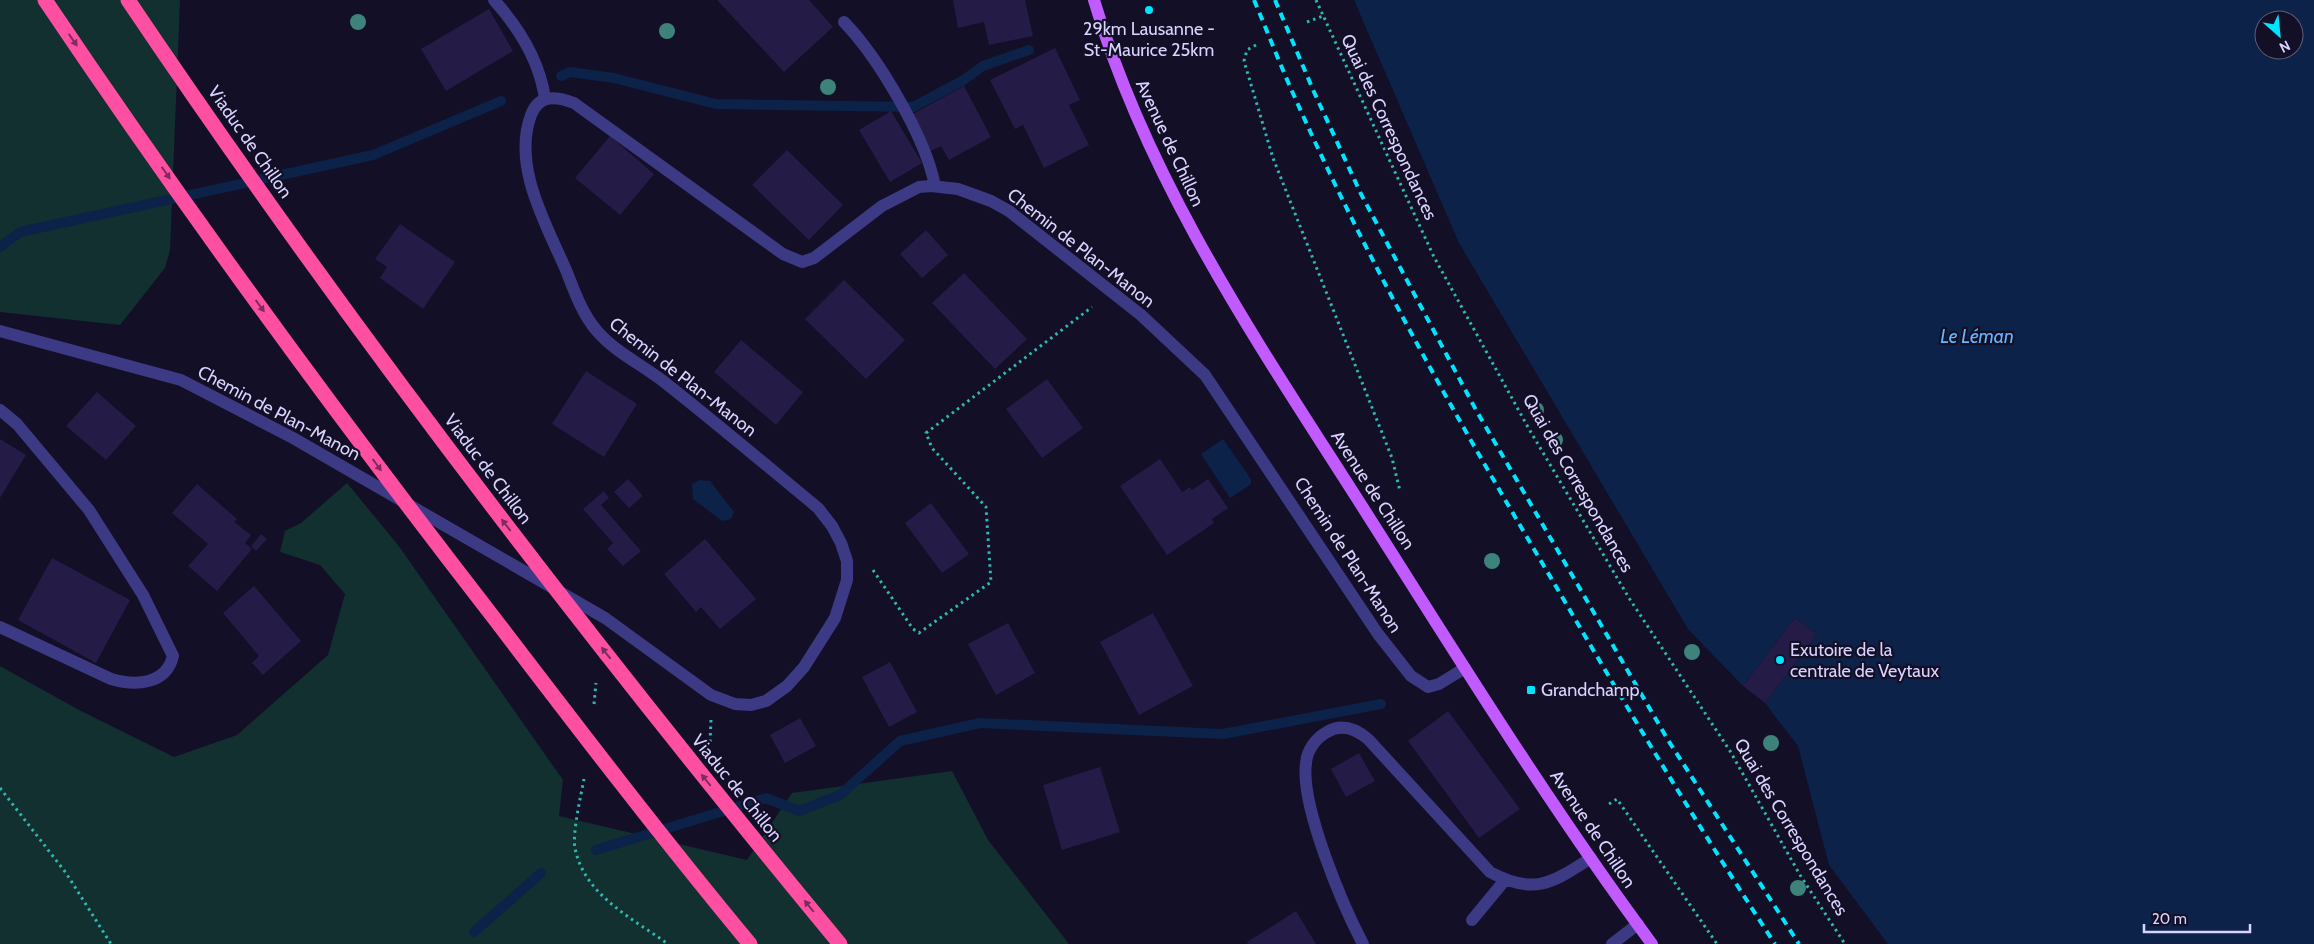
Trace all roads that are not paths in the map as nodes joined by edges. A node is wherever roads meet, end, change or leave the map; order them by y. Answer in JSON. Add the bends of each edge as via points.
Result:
{"nodes":[{"id":1,"x":45,"y":0,"type":"edge"},
{"id":2,"x":128,"y":0,"type":"edge"},
{"id":3,"x":494,"y":0,"type":"edge"},
{"id":4,"x":1094,"y":0,"type":"edge"},
{"id":5,"x":844,"y":22,"type":"dead end"},
{"id":6,"x":545,"y":99,"type":"junction"},
{"id":7,"x":935,"y":186,"type":"junction"},
{"id":8,"x":0,"y":331,"type":"edge"},
{"id":9,"x":0,"y":410,"type":"edge"},
{"id":10,"x":0,"y":627,"type":"edge"},
{"id":11,"x":1465,"y":668,"type":"junction"},
{"id":12,"x":1591,"y":858,"type":"junction"},
{"id":13,"x":1505,"y":880,"type":"junction"},
{"id":14,"x":1472,"y":920,"type":"dead end"},
{"id":15,"x":1638,"y":924,"type":"junction"},
{"id":16,"x":750,"y":944,"type":"edge"},
{"id":17,"x":840,"y":944,"type":"edge"},
{"id":18,"x":1363,"y":944,"type":"edge"},
{"id":19,"x":1612,"y":944,"type":"edge"},
{"id":20,"x":1652,"y":944,"type":"edge"}],
"edges":[{"from":1,"to":16,"type":"highway","one_way":true,"via":[[225,258],[395,490],[624,788]]},
{"from":17,"to":2,"type":"highway","name":"Viaduc de Chillon","one_way":true,"via":[[674,741],[461,467],[220,134]]},
{"from":3,"to":6,"type":"street","via":[[530,51]]},
{"from":4,"to":11,"type":"main road","name":"Avenue de Chillon","via":[[1103,32],[1147,139],[1189,226],[1249,329]]},
{"from":5,"to":7,"type":"street","via":[[857,35],[890,84],[930,165]]},
{"from":6,"to":7,"type":"street","name":"Chemin de Plan-Manon","via":[[565,99],[583,108],[783,254],[802,262],[814,258],[896,197],[919,187]]},
{"from":6,"to":8,"type":"street","name":"Chemin de Plan-Manon","via":[[537,103],[527,128],[529,174],[541,212],[591,323],[612,346],[672,388],[818,508],[841,543],[847,562],[847,580],[838,612],[804,668],[766,701],[751,705],[735,704],[711,695],[605,618],[293,438],[181,380]]},
{"from":7,"to":11,"type":"street","name":"Chemin de Plan-Manon","via":[[971,193],[1009,211],[1178,347],[1214,385],[1378,634],[1411,676],[1428,687]]},
{"from":9,"to":10,"type":"street","via":[[17,424],[89,510],[143,595],[173,656],[171,665],[155,680],[127,684],[111,680]]},
{"from":11,"to":12,"type":"main road","name":"Avenue de Chillon"},
{"from":12,"to":13,"type":"street","via":[[1544,884],[1530,886]]},
{"from":12,"to":15,"type":"main road","name":"Avenue de Chillon"},
{"from":13,"to":14,"type":"street"},
{"from":13,"to":18,"type":"street","via":[[1490,872],[1368,739],[1357,730],[1343,727],[1329,730],[1318,737],[1311,748],[1306,762],[1307,789],[1345,909]]},
{"from":15,"to":19,"type":"street"},
{"from":15,"to":20,"type":"main road","name":"Avenue de Chillon"}]}
